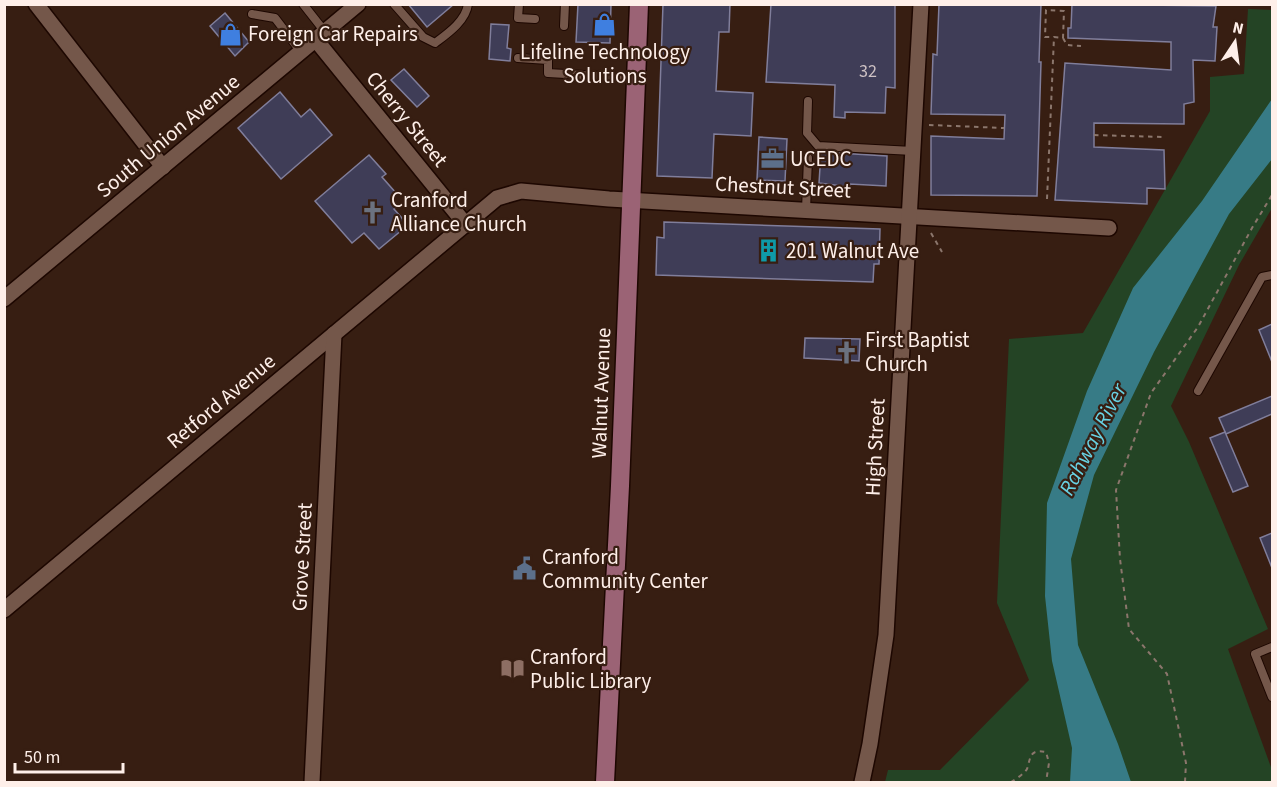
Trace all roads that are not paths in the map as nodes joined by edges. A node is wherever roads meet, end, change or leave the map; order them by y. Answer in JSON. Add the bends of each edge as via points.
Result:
{"nodes":[{"id":1,"x":36,"y":4,"type":"edge"},
{"id":2,"x":358,"y":4,"type":"edge"},
{"id":3,"x":394,"y":4,"type":"edge"},
{"id":4,"x":468,"y":4,"type":"edge"},
{"id":5,"x":519,"y":4,"type":"edge"},
{"id":6,"x":565,"y":4,"type":"edge"},
{"id":7,"x":639,"y":4,"type":"edge"},
{"id":8,"x":921,"y":4,"type":"edge"},
{"id":9,"x":305,"y":8,"type":"edge"},
{"id":10,"x":252,"y":14,"type":"dead end"},
{"id":11,"x":535,"y":19,"type":"dead end"},
{"id":12,"x":564,"y":26,"type":"dead end"},
{"id":13,"x":320,"y":36,"type":"junction"},
{"id":14,"x":301,"y":52,"type":"junction"},
{"id":15,"x":518,"y":58,"type":"dead end"},
{"id":16,"x":636,"y":78,"type":"junction"},
{"id":17,"x":807,"y":101,"type":"dead end"},
{"id":18,"x":913,"y":151,"type":"junction"},
{"id":19,"x":808,"y":158,"type":"dead end"},
{"id":20,"x":163,"y":167,"type":"junction"},
{"id":21,"x":632,"y":200,"type":"junction"},
{"id":22,"x":806,"y":210,"type":"junction"},
{"id":23,"x":909,"y":216,"type":"junction"},
{"id":24,"x":466,"y":225,"type":"junction"},
{"id":25,"x":1109,"y":228,"type":"dead end"},
{"id":26,"x":1272,"y":275,"type":"edge"},
{"id":27,"x":4,"y":299,"type":"edge"},
{"id":28,"x":334,"y":334,"type":"junction"},
{"id":29,"x":1198,"y":391,"type":"dead end"},
{"id":30,"x":4,"y":610,"type":"edge"},
{"id":31,"x":1272,"y":647,"type":"edge"},
{"id":32,"x":1272,"y":697,"type":"edge"},
{"id":33,"x":312,"y":783,"type":"edge"},
{"id":34,"x":604,"y":783,"type":"edge"},
{"id":35,"x":862,"y":783,"type":"edge"}],
"edges":[{"from":1,"to":20,"type":"street"},
{"from":2,"to":13,"type":"street","name":"South Union Avenue"},
{"from":3,"to":4,"type":"lane","via":[[423,37],[435,44],[450,32]]},
{"from":5,"to":11,"type":"lane","via":[[518,18]]},
{"from":6,"to":12,"type":"lane"},
{"from":7,"to":16,"type":"street","name":"Walnut Avenue"},
{"from":8,"to":18,"type":"street","name":"High Street"},
{"from":9,"to":13,"type":"lane"},
{"from":10,"to":14,"type":"lane","via":[[275,18]]},
{"from":13,"to":14,"type":"street","name":"South Union Avenue"},
{"from":13,"to":24,"type":"street","name":"Cherry Street"},
{"from":14,"to":20,"type":"street","name":"South Union Avenue"},
{"from":15,"to":16,"type":"lane","via":[[548,60],[548,73]]},
{"from":16,"to":21,"type":"street","name":"Walnut Avenue"},
{"from":17,"to":18,"type":"lane","via":[[807,133],[818,146]]},
{"from":18,"to":23,"type":"street","name":"High Street"},
{"from":19,"to":22,"type":"lane"},
{"from":20,"to":27,"type":"street","name":"South Union Avenue"},
{"from":21,"to":22,"type":"street","name":"Chestnut Street"},
{"from":21,"to":24,"type":"street","name":"Chestnut Street","via":[[521,191],[497,198]]},
{"from":21,"to":34,"type":"street","name":"Walnut Avenue"},
{"from":22,"to":23,"type":"street","name":"Chestnut Street"},
{"from":23,"to":25,"type":"street","name":"Chestnut Street"},
{"from":23,"to":35,"type":"street","name":"High Street","via":[[886,635]]},
{"from":24,"to":28,"type":"street","name":"Retford Avenue"},
{"from":26,"to":29,"type":"lane","via":[[1262,277]]},
{"from":28,"to":30,"type":"street","name":"Retford Avenue"},
{"from":28,"to":33,"type":"street","name":"Grove Street"},
{"from":31,"to":32,"type":"lane","via":[[1255,654]]}]}
